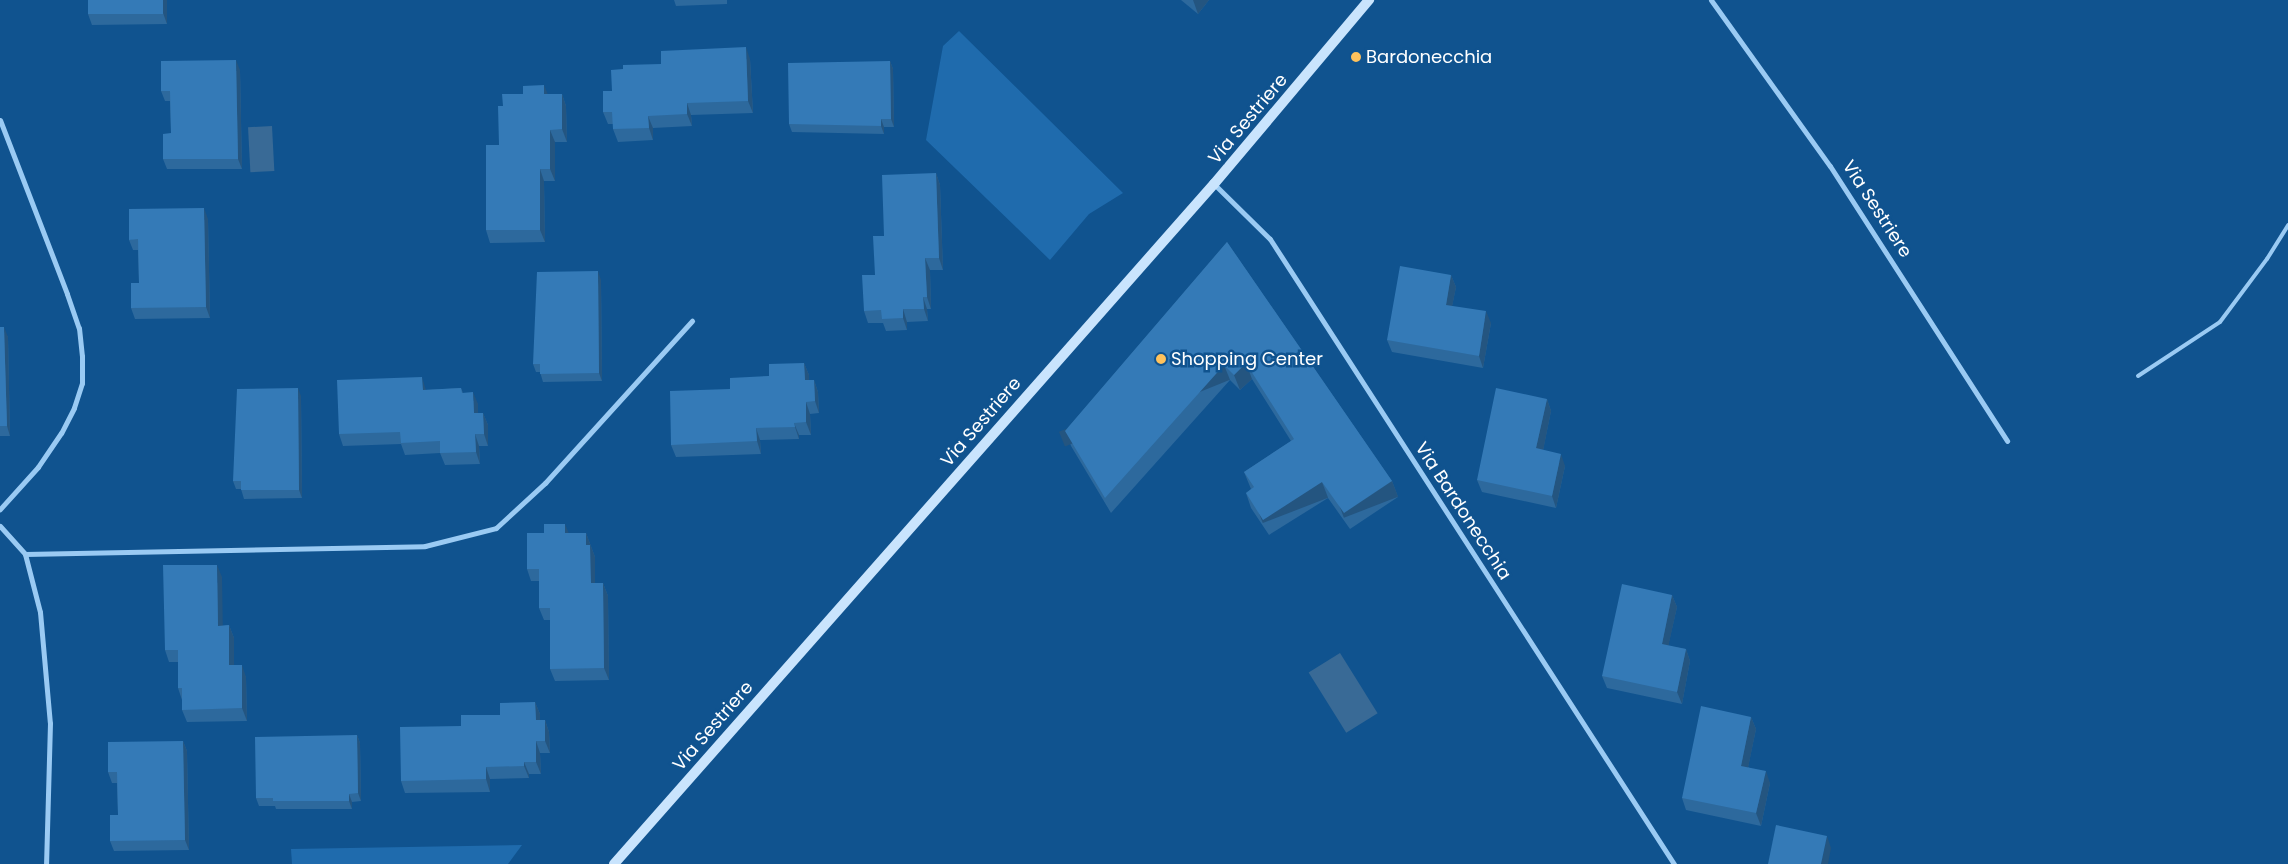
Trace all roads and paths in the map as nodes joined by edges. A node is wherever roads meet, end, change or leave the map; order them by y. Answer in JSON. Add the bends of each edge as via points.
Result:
{"nodes":[{"id":1,"x":1369,"y":0,"type":"edge"},
{"id":2,"x":1710,"y":0,"type":"edge"},
{"id":3,"x":0,"y":120,"type":"edge"},
{"id":4,"x":1214,"y":184,"type":"junction"},
{"id":5,"x":2288,"y":225,"type":"edge"},
{"id":6,"x":692,"y":321,"type":"dead end"},
{"id":7,"x":2138,"y":376,"type":"dead end"},
{"id":8,"x":2007,"y":441,"type":"dead end"},
{"id":9,"x":0,"y":509,"type":"edge"},
{"id":10,"x":0,"y":526,"type":"edge"},
{"id":11,"x":25,"y":554,"type":"junction"},
{"id":12,"x":46,"y":864,"type":"edge"},
{"id":13,"x":614,"y":864,"type":"edge"},
{"id":14,"x":1674,"y":864,"type":"edge"}],
"edges":[{"from":1,"to":4,"type":"main road","name":"Via Sestriere"},
{"from":2,"to":8,"type":"street","name":"Via Sestriere","via":[[1830,166]]},
{"from":3,"to":9,"type":"street","via":[[79,328],[82,383],[61,433],[38,467]]},
{"from":4,"to":13,"type":"main road","name":"Via Sestriere"},
{"from":4,"to":14,"type":"street","name":"Via Bardonecchia","via":[[1270,239]]},
{"from":5,"to":7,"type":"lane","via":[[2220,322]]},
{"from":6,"to":11,"type":"street","via":[[545,483],[496,528],[425,546]]},
{"from":10,"to":11,"type":"street"},
{"from":11,"to":12,"type":"street","via":[[40,612],[50,723]]}]}
